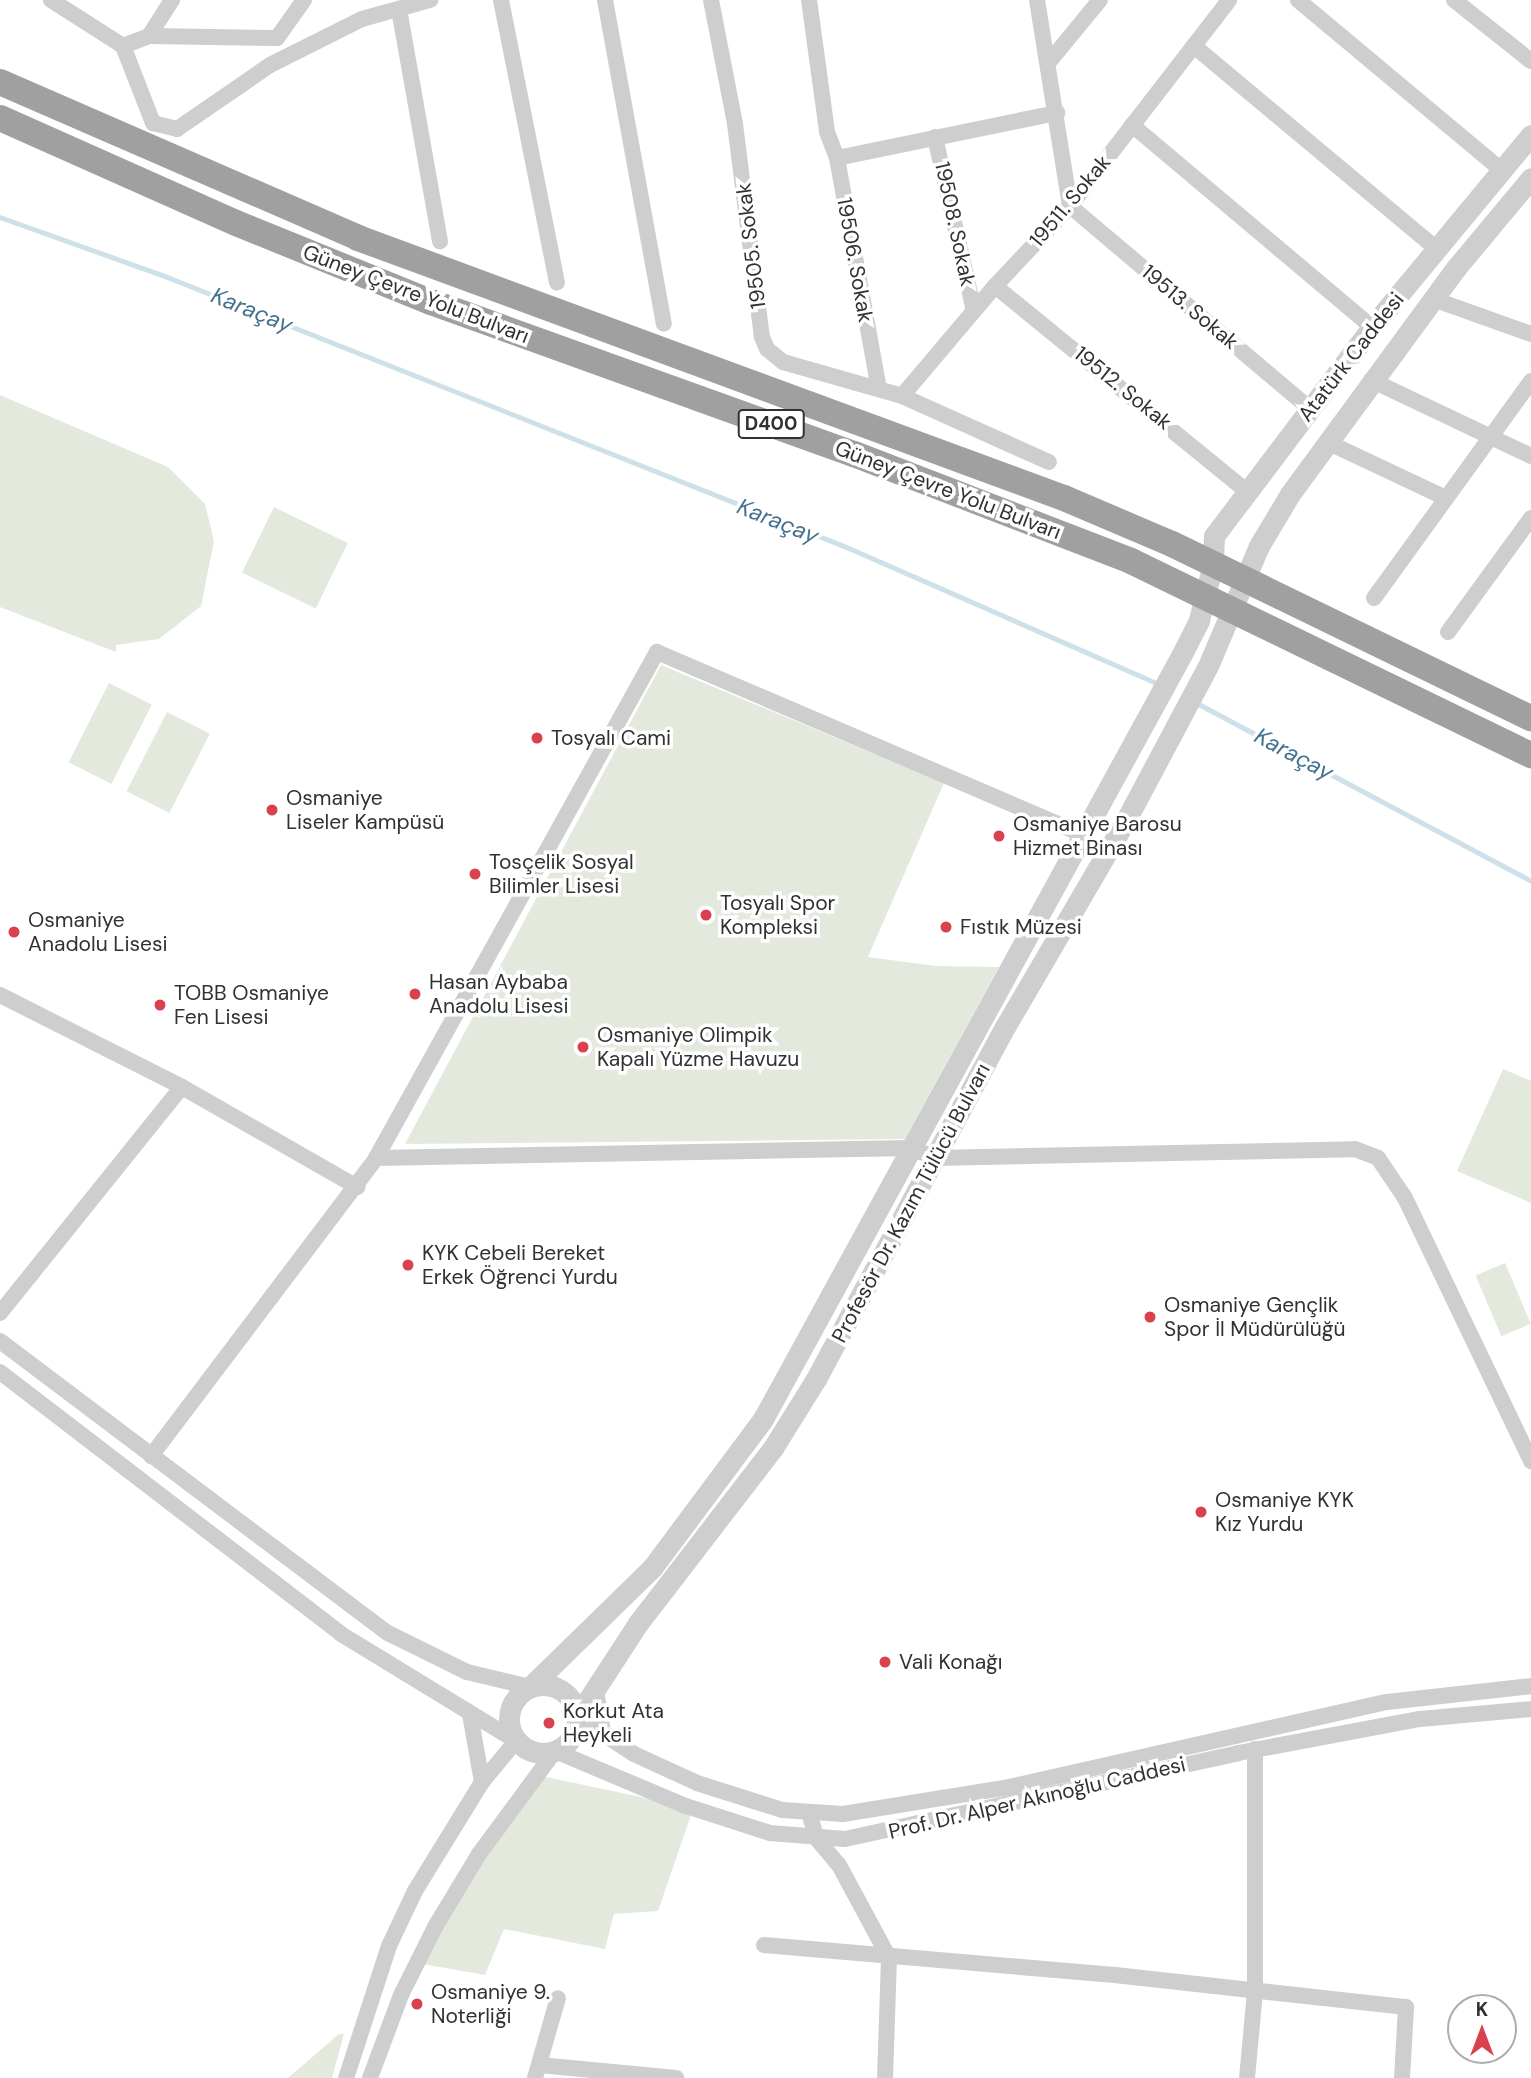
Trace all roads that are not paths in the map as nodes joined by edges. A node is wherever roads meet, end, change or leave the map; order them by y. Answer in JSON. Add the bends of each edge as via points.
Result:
{"nodes":[{"id":1,"x":51,"y":0,"type":"edge"},
{"id":2,"x":172,"y":0,"type":"edge"},
{"id":3,"x":304,"y":0,"type":"edge"},
{"id":4,"x":430,"y":0,"type":"edge"},
{"id":5,"x":501,"y":0,"type":"edge"},
{"id":6,"x":605,"y":0,"type":"edge"},
{"id":7,"x":711,"y":0,"type":"edge"},
{"id":8,"x":809,"y":0,"type":"edge"},
{"id":9,"x":1037,"y":0,"type":"edge"},
{"id":10,"x":1101,"y":0,"type":"edge"},
{"id":11,"x":1229,"y":0,"type":"edge"},
{"id":12,"x":1298,"y":0,"type":"edge"},
{"id":13,"x":1454,"y":0,"type":"edge"},
{"id":14,"x":399,"y":9,"type":"junction"},
{"id":15,"x":149,"y":36,"type":"junction"},
{"id":16,"x":123,"y":46,"type":"junction"},
{"id":17,"x":1194,"y":46,"type":"junction"},
{"id":18,"x":1531,"y":61,"type":"edge"},
{"id":19,"x":1049,"y":62,"type":"junction"},
{"id":20,"x":0,"y":82,"type":"edge"},
{"id":21,"x":1057,"y":113,"type":"junction"},
{"id":22,"x":0,"y":118,"type":"edge"},
{"id":23,"x":1132,"y":125,"type":"junction"},
{"id":24,"x":1531,"y":135,"type":"edge"},
{"id":25,"x":935,"y":136,"type":"junction"},
{"id":26,"x":837,"y":158,"type":"junction"},
{"id":27,"x":1501,"y":170,"type":"junction"},
{"id":28,"x":1531,"y":178,"type":"edge"},
{"id":29,"x":1070,"y":206,"type":"junction"},
{"id":30,"x":440,"y":241,"type":"dead end"},
{"id":31,"x":1436,"y":248,"type":"junction"},
{"id":32,"x":557,"y":283,"type":"dead end"},
{"id":33,"x":995,"y":286,"type":"junction"},
{"id":34,"x":1433,"y":299,"type":"junction"},
{"id":35,"x":974,"y":311,"type":"junction"},
{"id":36,"x":664,"y":324,"type":"dead end"},
{"id":37,"x":1372,"y":327,"type":"junction"},
{"id":38,"x":1531,"y":334,"type":"edge"},
{"id":39,"x":1371,"y":380,"type":"junction"},
{"id":40,"x":1531,"y":381,"type":"edge"},
{"id":41,"x":879,"y":388,"type":"junction"},
{"id":42,"x":902,"y":396,"type":"junction"},
{"id":43,"x":1310,"y":409,"type":"junction"},
{"id":44,"x":1488,"y":438,"type":"junction"},
{"id":45,"x":1327,"y":442,"type":"junction"},
{"id":46,"x":1531,"y":456,"type":"edge"},
{"id":47,"x":1049,"y":462,"type":"dead end"},
{"id":48,"x":1248,"y":492,"type":"junction"},
{"id":49,"x":1444,"y":497,"type":"junction"},
{"id":50,"x":1531,"y":517,"type":"edge"},
{"id":51,"x":1213,"y":564,"type":"junction"},
{"id":52,"x":1244,"y":579,"type":"junction"},
{"id":53,"x":1204,"y":596,"type":"junction"},
{"id":54,"x":1374,"y":598,"type":"dead end"},
{"id":55,"x":1233,"y":612,"type":"junction"},
{"id":56,"x":1448,"y":632,"type":"dead end"},
{"id":57,"x":1182,"y":654,"type":"joint"},
{"id":58,"x":1208,"y":666,"type":"joint"},
{"id":59,"x":1531,"y":718,"type":"edge"},
{"id":60,"x":1531,"y":755,"type":"edge"},
{"id":61,"x":1083,"y":835,"type":"junction"},
{"id":62,"x":0,"y":995,"type":"edge"},
{"id":63,"x":182,"y":1087,"type":"junction"},
{"id":64,"x":911,"y":1148,"type":"junction"},
{"id":65,"x":376,"y":1158,"type":"junction"},
{"id":66,"x":936,"y":1158,"type":"junction"},
{"id":67,"x":357,"y":1187,"type":"junction"},
{"id":68,"x":0,"y":1313,"type":"edge"},
{"id":69,"x":0,"y":1341,"type":"edge"},
{"id":70,"x":0,"y":1372,"type":"edge"},
{"id":71,"x":151,"y":1456,"type":"junction"},
{"id":72,"x":1531,"y":1461,"type":"edge"},
{"id":73,"x":1531,"y":1686,"type":"edge"},
{"id":74,"x":530,"y":1687,"type":"junction"},
{"id":75,"x":596,"y":1691,"type":"junction"},
{"id":76,"x":1531,"y":1709,"type":"edge"},
{"id":77,"x":470,"y":1714,"type":"junction"},
{"id":78,"x":577,"y":1717,"type":"junction"},
{"id":79,"x":603,"y":1732,"type":"junction"},
{"id":80,"x":516,"y":1741,"type":"junction"},
{"id":81,"x":1255,"y":1749,"type":"junction"},
{"id":82,"x":555,"y":1751,"type":"junction"},
{"id":83,"x":579,"y":1764,"type":"junction"},
{"id":84,"x":537,"y":1775,"type":"junction"},
{"id":85,"x":482,"y":1782,"type":"junction"},
{"id":86,"x":809,"y":1813,"type":"junction"},
{"id":87,"x":817,"y":1839,"type":"junction"},
{"id":88,"x":764,"y":1945,"type":"dead end"},
{"id":89,"x":890,"y":1958,"type":"junction"},
{"id":90,"x":1255,"y":1992,"type":"junction"},
{"id":91,"x":558,"y":1998,"type":"dead end"},
{"id":92,"x":537,"y":2072,"type":"edge"},
{"id":93,"x":346,"y":2078,"type":"edge"},
{"id":94,"x":370,"y":2078,"type":"edge"},
{"id":95,"x":676,"y":2078,"type":"edge"},
{"id":96,"x":885,"y":2078,"type":"edge"},
{"id":97,"x":1247,"y":2078,"type":"edge"},
{"id":98,"x":1402,"y":2078,"type":"edge"}],
"edges":[{"from":1,"to":16,"type":"street"},
{"from":2,"to":15,"type":"street"},
{"from":3,"to":15,"type":"street","via":[[278,38]]},
{"from":4,"to":14,"type":"street"},
{"from":5,"to":32,"type":"street"},
{"from":6,"to":36,"type":"street"},
{"from":7,"to":41,"type":"street","name":"19505. Sokak","via":[[746,197],[762,337],[783,362]]},
{"from":8,"to":26,"type":"street","name":"19506. Sokak","via":[[827,132]]},
{"from":9,"to":19,"type":"street"},
{"from":10,"to":19,"type":"street"},
{"from":11,"to":17,"type":"street","name":"19511. Sokak"},
{"from":12,"to":27,"type":"street"},
{"from":13,"to":18,"type":"street"},
{"from":14,"to":16,"type":"street","via":[[362,19],[270,65],[177,130],[153,123]]},
{"from":14,"to":30,"type":"street"},
{"from":15,"to":16,"type":"street"},
{"from":17,"to":23,"type":"street","name":"19511. Sokak"},
{"from":17,"to":31,"type":"street"},
{"from":19,"to":21,"type":"street"},
{"from":20,"to":51,"type":"highway","name":"Güney Çevre Yolu Bulvarı","number":"D400","via":[[358,238],[1065,498]]},
{"from":21,"to":25,"type":"street"},
{"from":21,"to":29,"type":"street"},
{"from":22,"to":53,"type":"highway","name":"Güney Çevre Yolu Bulvarı","number":"D400","via":[[236,223],[431,302],[854,454],[1131,561]]},
{"from":23,"to":29,"type":"street","name":"19511. Sokak"},
{"from":23,"to":37,"type":"street"},
{"from":24,"to":27,"type":"street","name":"Atatürk Caddesi"},
{"from":25,"to":26,"type":"street"},
{"from":25,"to":35,"type":"street","name":"19508. Sokak"},
{"from":26,"to":41,"type":"street","name":"19506. Sokak"},
{"from":27,"to":31,"type":"street","name":"Atatürk Caddesi"},
{"from":28,"to":34,"type":"street","name":"Atatürk Caddesi"},
{"from":29,"to":33,"type":"street","name":"19511. Sokak"},
{"from":29,"to":43,"type":"street","name":"19513. Sokak"},
{"from":31,"to":37,"type":"street","name":"Atatürk Caddesi"},
{"from":33,"to":35,"type":"street","name":"19511. Sokak"},
{"from":33,"to":48,"type":"street","name":"19512. Sokak"},
{"from":34,"to":38,"type":"street"},
{"from":34,"to":39,"type":"street","name":"Atatürk Caddesi"},
{"from":35,"to":42,"type":"street","name":"19511. Sokak"},
{"from":37,"to":43,"type":"street","name":"Atatürk Caddesi"},
{"from":39,"to":44,"type":"street"},
{"from":39,"to":45,"type":"street","name":"Atatürk Caddesi"},
{"from":40,"to":44,"type":"street"},
{"from":41,"to":42,"type":"street","name":"19505. Sokak"},
{"from":42,"to":47,"type":"street","name":"19505. Sokak"},
{"from":43,"to":48,"type":"street","name":"Atatürk Caddesi"},
{"from":44,"to":46,"type":"street"},
{"from":44,"to":49,"type":"street"},
{"from":45,"to":49,"type":"street"},
{"from":45,"to":52,"type":"street","name":"Atatürk Caddesi","via":[[1290,494]]},
{"from":48,"to":51,"type":"street","name":"Atatürk Caddesi","via":[[1214,536]]},
{"from":49,"to":54,"type":"street"},
{"from":50,"to":56,"type":"street"},
{"from":51,"to":52,"type":"highway","name":"Güney Çevre Yolu Bulvarı","number":"D400"},
{"from":51,"to":53,"type":"street","name":"Atatürk Caddesi"},
{"from":52,"to":55,"type":"street","name":"Atatürk Caddesi"},
{"from":52,"to":59,"type":"highway","name":"Güney Çevre Yolu Bulvarı","number":"D400"},
{"from":53,"to":55,"type":"highway","name":"Güney Çevre Yolu Bulvarı","number":"D400"},
{"from":53,"to":57,"type":"street","name":"Atatürk Caddesi","via":[[1199,620]]},
{"from":55,"to":58,"type":"street","name":"Atatürk Caddesi"},
{"from":55,"to":60,"type":"highway","name":"Güney Çevre Yolu Bulvarı","number":"D400"},
{"from":57,"to":61,"type":"street","name":"Profesör Dr. Kazım Tülücü Bulvarı"},
{"from":58,"to":66,"type":"street","name":"Profesör Dr. Kazım Tülücü Bulvarı"},
{"from":61,"to":64,"type":"street","name":"Profesör Dr. Kazım Tülücü Bulvarı"},
{"from":61,"to":65,"type":"street","via":[[657,652]]},
{"from":62,"to":63,"type":"street"},
{"from":63,"to":67,"type":"street"},
{"from":63,"to":68,"type":"street"},
{"from":64,"to":65,"type":"street"},
{"from":64,"to":66,"type":"street"},
{"from":64,"to":74,"type":"street","name":"Profesör Dr. Kazım Tülücü Bulvarı","via":[[764,1419],[652,1567]]},
{"from":65,"to":67,"type":"street"},
{"from":66,"to":72,"type":"street","via":[[1313,1147],[1355,1149],[1378,1158],[1405,1198]]},
{"from":66,"to":75,"type":"street","name":"Profesör Dr. Kazım Tülücü Bulvarı","via":[[773,1448],[639,1622]]},
{"from":67,"to":71,"type":"street"},
{"from":69,"to":71,"type":"street"},
{"from":70,"to":77,"type":"street","via":[[341,1634]]},
{"from":71,"to":74,"type":"street","via":[[387,1633],[467,1672]]},
{"from":73,"to":86,"type":"street","name":"Prof. Dr. Alper Akınoğlu Caddesi","via":[[1387,1702],[1009,1787],[854,1812]]},
{"from":74,"to":78,"type":"street","via":[[561,1690]]},
{"from":74,"to":80,"type":"street","via":[[509,1710]]},
{"from":75,"to":78,"type":"street","name":"Profesör Dr. Kazım Tülücü Bulvarı"},
{"from":75,"to":79,"type":"street"},
{"from":76,"to":81,"type":"street","name":"Prof. Dr. Alper Akınoğlu Caddesi","via":[[1420,1718]]},
{"from":77,"to":80,"type":"street"},
{"from":77,"to":85,"type":"street"},
{"from":78,"to":79,"type":"street","name":"Prof. Dr. Alper Akınoğlu Caddesi"},
{"from":78,"to":82,"type":"street","via":[[572,1738]]},
{"from":79,"to":86,"type":"street","name":"Prof. Dr. Alper Akınoğlu Caddesi","via":[[634,1754],[697,1783],[782,1810]]},
{"from":80,"to":82,"type":"street","via":[[530,1751]]},
{"from":80,"to":85,"type":"street"},
{"from":81,"to":87,"type":"street","name":"Prof. Dr. Alper Akınoğlu Caddesi","via":[[932,1822],[845,1839]]},
{"from":81,"to":90,"type":"street"},
{"from":82,"to":83,"type":"street","name":"Prof. Dr. Alper Akınoğlu Caddesi"},
{"from":82,"to":84,"type":"street"},
{"from":83,"to":84,"type":"street"},
{"from":83,"to":87,"type":"street","name":"Prof. Dr. Alper Akınoğlu Caddesi","via":[[770,1833]]},
{"from":84,"to":94,"type":"street","via":[[479,1854],[435,1927],[401,1995]]},
{"from":85,"to":93,"type":"street","via":[[415,1891],[389,1945]]},
{"from":86,"to":87,"type":"street"},
{"from":87,"to":89,"type":"street","via":[[839,1865]]},
{"from":88,"to":89,"type":"street"},
{"from":89,"to":90,"type":"street","via":[[1115,1975]]},
{"from":89,"to":96,"type":"street"},
{"from":90,"to":97,"type":"street"},
{"from":90,"to":98,"type":"street","via":[[1406,2007]]},
{"from":91,"to":92,"type":"street"},
{"from":92,"to":95,"type":"street"}]}
